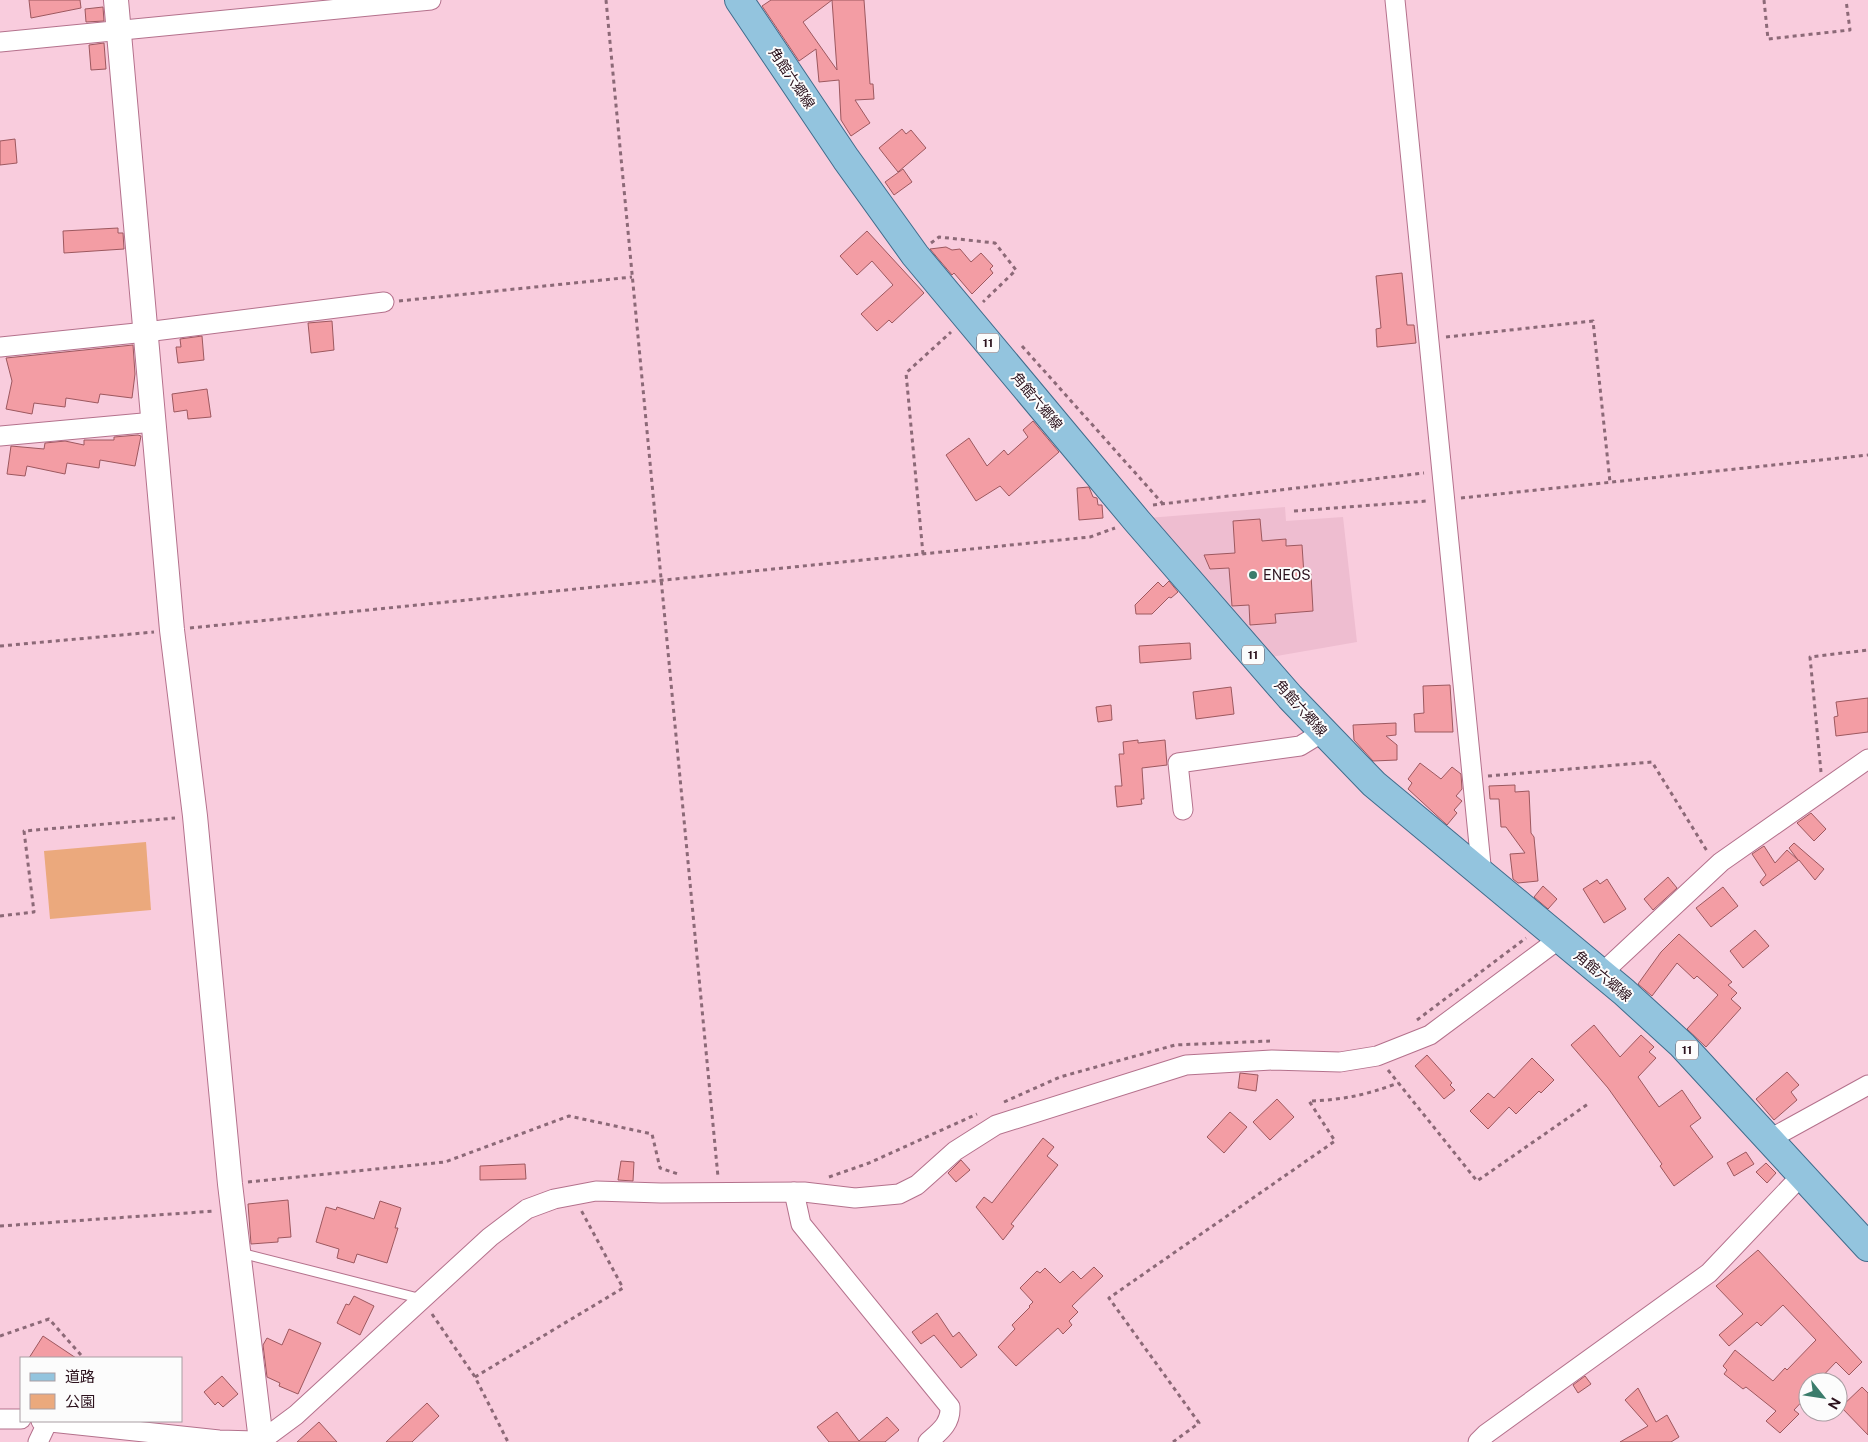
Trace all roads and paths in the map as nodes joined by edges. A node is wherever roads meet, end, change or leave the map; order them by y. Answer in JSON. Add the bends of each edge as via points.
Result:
{"nodes":[{"id":1,"x":116,"y":0,"type":"edge"},
{"id":2,"x":431,"y":0,"type":"edge"},
{"id":3,"x":606,"y":0,"type":"edge"},
{"id":4,"x":739,"y":0,"type":"edge"},
{"id":5,"x":1395,"y":0,"type":"edge"},
{"id":6,"x":1764,"y":0,"type":"edge"},
{"id":7,"x":1846,"y":0,"type":"edge"},
{"id":8,"x":119,"y":29,"type":"junction"},
{"id":9,"x":0,"y":42,"type":"edge"},
{"id":10,"x":915,"y":255,"type":"junction"},
{"id":11,"x":632,"y":277,"type":"junction"},
{"id":12,"x":384,"y":302,"type":"joint"},
{"id":13,"x":978,"y":313,"type":"junction"},
{"id":14,"x":146,"y":332,"type":"junction"},
{"id":15,"x":1429,"y":339,"type":"junction"},
{"id":16,"x":1020,"y":344,"type":"dead end"},
{"id":17,"x":0,"y":347,"type":"edge"},
{"id":18,"x":154,"y":422,"type":"junction"},
{"id":19,"x":0,"y":436,"type":"edge"},
{"id":20,"x":1868,"y":455,"type":"edge"},
{"id":21,"x":1442,"y":470,"type":"junction"},
{"id":22,"x":1610,"y":482,"type":"junction"},
{"id":23,"x":1445,"y":499,"type":"junction"},
{"id":24,"x":1163,"y":504,"type":"junction"},
{"id":25,"x":1294,"y":511,"type":"dead end"},
{"id":26,"x":1132,"y":515,"type":"junction"},
{"id":27,"x":923,"y":554,"type":"junction"},
{"id":28,"x":661,"y":580,"type":"junction"},
{"id":29,"x":172,"y":630,"type":"junction"},
{"id":30,"x":0,"y":646,"type":"edge"},
{"id":31,"x":1868,"y":650,"type":"edge"},
{"id":32,"x":1323,"y":732,"type":"junction"},
{"id":33,"x":1868,"y":759,"type":"edge"},
{"id":34,"x":1473,"y":777,"type":"junction"},
{"id":35,"x":1823,"y":791,"type":"junction"},
{"id":36,"x":1183,"y":810,"type":"dead end"},
{"id":37,"x":194,"y":816,"type":"junction"},
{"id":38,"x":1716,"y":866,"type":"junction"},
{"id":39,"x":1482,"y":875,"type":"junction"},
{"id":40,"x":0,"y":916,"type":"edge"},
{"id":41,"x":1551,"y":932,"type":"junction"},
{"id":42,"x":1601,"y":974,"type":"junction"},
{"id":43,"x":1416,"y":1021,"type":"dead end"},
{"id":44,"x":1276,"y":1041,"type":"dead end"},
{"id":45,"x":1377,"y":1056,"type":"junction"},
{"id":46,"x":1398,"y":1082,"type":"junction"},
{"id":47,"x":1868,"y":1084,"type":"edge"},
{"id":48,"x":1588,"y":1104,"type":"dead end"},
{"id":49,"x":996,"y":1106,"type":"dead end"},
{"id":50,"x":978,"y":1114,"type":"dead end"},
{"id":51,"x":1768,"y":1140,"type":"junction"},
{"id":52,"x":682,"y":1174,"type":"dead end"},
{"id":53,"x":709,"y":1174,"type":"dead end"},
{"id":54,"x":727,"y":1174,"type":"dead end"},
{"id":55,"x":820,"y":1176,"type":"dead end"},
{"id":56,"x":1801,"y":1176,"type":"junction"},
{"id":57,"x":230,"y":1184,"type":"junction"},
{"id":58,"x":719,"y":1184,"type":"junction"},
{"id":59,"x":794,"y":1192,"type":"junction"},
{"id":60,"x":576,"y":1195,"type":"junction"},
{"id":61,"x":233,"y":1210,"type":"junction"},
{"id":62,"x":0,"y":1226,"type":"edge"},
{"id":63,"x":1868,"y":1247,"type":"edge"},
{"id":64,"x":238,"y":1252,"type":"junction"},
{"id":65,"x":423,"y":1299,"type":"junction"},
{"id":66,"x":0,"y":1336,"type":"edge"},
{"id":67,"x":81,"y":1357,"type":"edge"},
{"id":68,"x":475,"y":1377,"type":"junction"},
{"id":69,"x":0,"y":1419,"type":"edge"},
{"id":70,"x":20,"y":1419,"type":"edge"},
{"id":71,"x":48,"y":1422,"type":"edge"},
{"id":72,"x":57,"y":1422,"type":"edge"},
{"id":73,"x":38,"y":1442,"type":"edge"},
{"id":74,"x":260,"y":1442,"type":"edge"},
{"id":75,"x":508,"y":1442,"type":"edge"},
{"id":76,"x":928,"y":1442,"type":"edge"},
{"id":77,"x":1173,"y":1442,"type":"edge"},
{"id":78,"x":1478,"y":1442,"type":"edge"}],
"edges":[{"from":1,"to":8,"type":"street"},
{"from":2,"to":8,"type":"street"},
{"from":3,"to":11,"type":"path"},
{"from":4,"to":10,"type":"main road","name":"角館六郷線","number":"11"},
{"from":5,"to":15,"type":"street"},
{"from":6,"to":7,"type":"path","via":[[1768,39],[1850,30]]},
{"from":8,"to":9,"type":"street"},
{"from":8,"to":14,"type":"street"},
{"from":10,"to":13,"type":"main road","name":"角館六郷線","number":"11"},
{"from":10,"to":13,"type":"path","via":[[939,237],[995,243],[1016,270],[982,301]]},
{"from":11,"to":12,"type":"path"},
{"from":11,"to":28,"type":"path"},
{"from":12,"to":14,"type":"street"},
{"from":13,"to":26,"type":"main road","name":"角館六郷線","number":"11"},
{"from":13,"to":27,"type":"path","via":[[906,373]]},
{"from":14,"to":17,"type":"street"},
{"from":14,"to":18,"type":"street"},
{"from":15,"to":21,"type":"street"},
{"from":15,"to":22,"type":"path","via":[[1593,321]]},
{"from":16,"to":24,"type":"path"},
{"from":18,"to":19,"type":"street"},
{"from":18,"to":29,"type":"street"},
{"from":20,"to":22,"type":"path"},
{"from":21,"to":23,"type":"street"},
{"from":21,"to":24,"type":"path"},
{"from":22,"to":23,"type":"path"},
{"from":23,"to":25,"type":"path"},
{"from":23,"to":34,"type":"street"},
{"from":24,"to":26,"type":"path"},
{"from":26,"to":27,"type":"path","via":[[1090,537]]},
{"from":26,"to":32,"type":"main road","name":"角館六郷線","number":"11"},
{"from":27,"to":28,"type":"path"},
{"from":28,"to":29,"type":"path"},
{"from":28,"to":58,"type":"path"},
{"from":29,"to":30,"type":"path"},
{"from":29,"to":37,"type":"street"},
{"from":31,"to":35,"type":"path","via":[[1810,657]]},
{"from":32,"to":36,"type":"street","via":[[1300,746],[1178,763]]},
{"from":32,"to":39,"type":"main road","name":"角館六郷線","number":"11","via":[[1374,784]]},
{"from":33,"to":35,"type":"street"},
{"from":34,"to":38,"type":"path","via":[[1652,762]]},
{"from":34,"to":39,"type":"street"},
{"from":35,"to":38,"type":"street"},
{"from":37,"to":40,"type":"path","via":[[24,831],[34,912]]},
{"from":37,"to":57,"type":"street"},
{"from":38,"to":42,"type":"street"},
{"from":39,"to":41,"type":"main road","name":"角館六郷線","number":"11"},
{"from":41,"to":42,"type":"main road","name":"角館六郷線","number":"11"},
{"from":41,"to":43,"type":"path"},
{"from":41,"to":45,"type":"street","via":[[1430,1035]]},
{"from":42,"to":51,"type":"main road","name":"角館六郷線","number":"11","via":[[1682,1045]]},
{"from":44,"to":49,"type":"path","via":[[1175,1045],[1060,1077]]},
{"from":45,"to":46,"type":"path"},
{"from":45,"to":59,"type":"street","via":[[1340,1062],[1272,1060],[1186,1065],[996,1125],[955,1151],[917,1185],[900,1194],[856,1198]]},
{"from":46,"to":48,"type":"path","via":[[1477,1181]]},
{"from":46,"to":77,"type":"path","via":[[1367,1095],[1309,1101],[1335,1141],[1109,1298],[1199,1423]]},
{"from":47,"to":51,"type":"street"},
{"from":50,"to":55,"type":"path","via":[[869,1163],[830,1177]]},
{"from":51,"to":56,"type":"main road","name":"角館六郷線","number":"11"},
{"from":52,"to":57,"type":"path","via":[[660,1168],[652,1134],[569,1116],[444,1162]]},
{"from":53,"to":58,"type":"path"},
{"from":54,"to":58,"type":"path"},
{"from":56,"to":63,"type":"main road","name":"角館六郷線","number":"11"},
{"from":56,"to":78,"type":"street","via":[[1709,1273]]},
{"from":57,"to":61,"type":"street"},
{"from":58,"to":59,"type":"street"},
{"from":58,"to":60,"type":"street"},
{"from":59,"to":76,"type":"street","via":[[801,1224],[950,1407],[951,1415],[945,1427]]},
{"from":60,"to":65,"type":"street","via":[[527,1209],[490,1237]]},
{"from":60,"to":68,"type":"path","via":[[582,1213],[623,1288]]},
{"from":61,"to":62,"type":"path"},
{"from":61,"to":64,"type":"street"},
{"from":64,"to":65,"type":"lane"},
{"from":64,"to":74,"type":"street"},
{"from":65,"to":68,"type":"path"},
{"from":65,"to":74,"type":"street","via":[[296,1415]]},
{"from":66,"to":67,"type":"path","via":[[49,1319]]},
{"from":68,"to":75,"type":"path"},
{"from":69,"to":70,"type":"street"},
{"from":71,"to":73,"type":"street"},
{"from":72,"to":74,"type":"street"}]}
